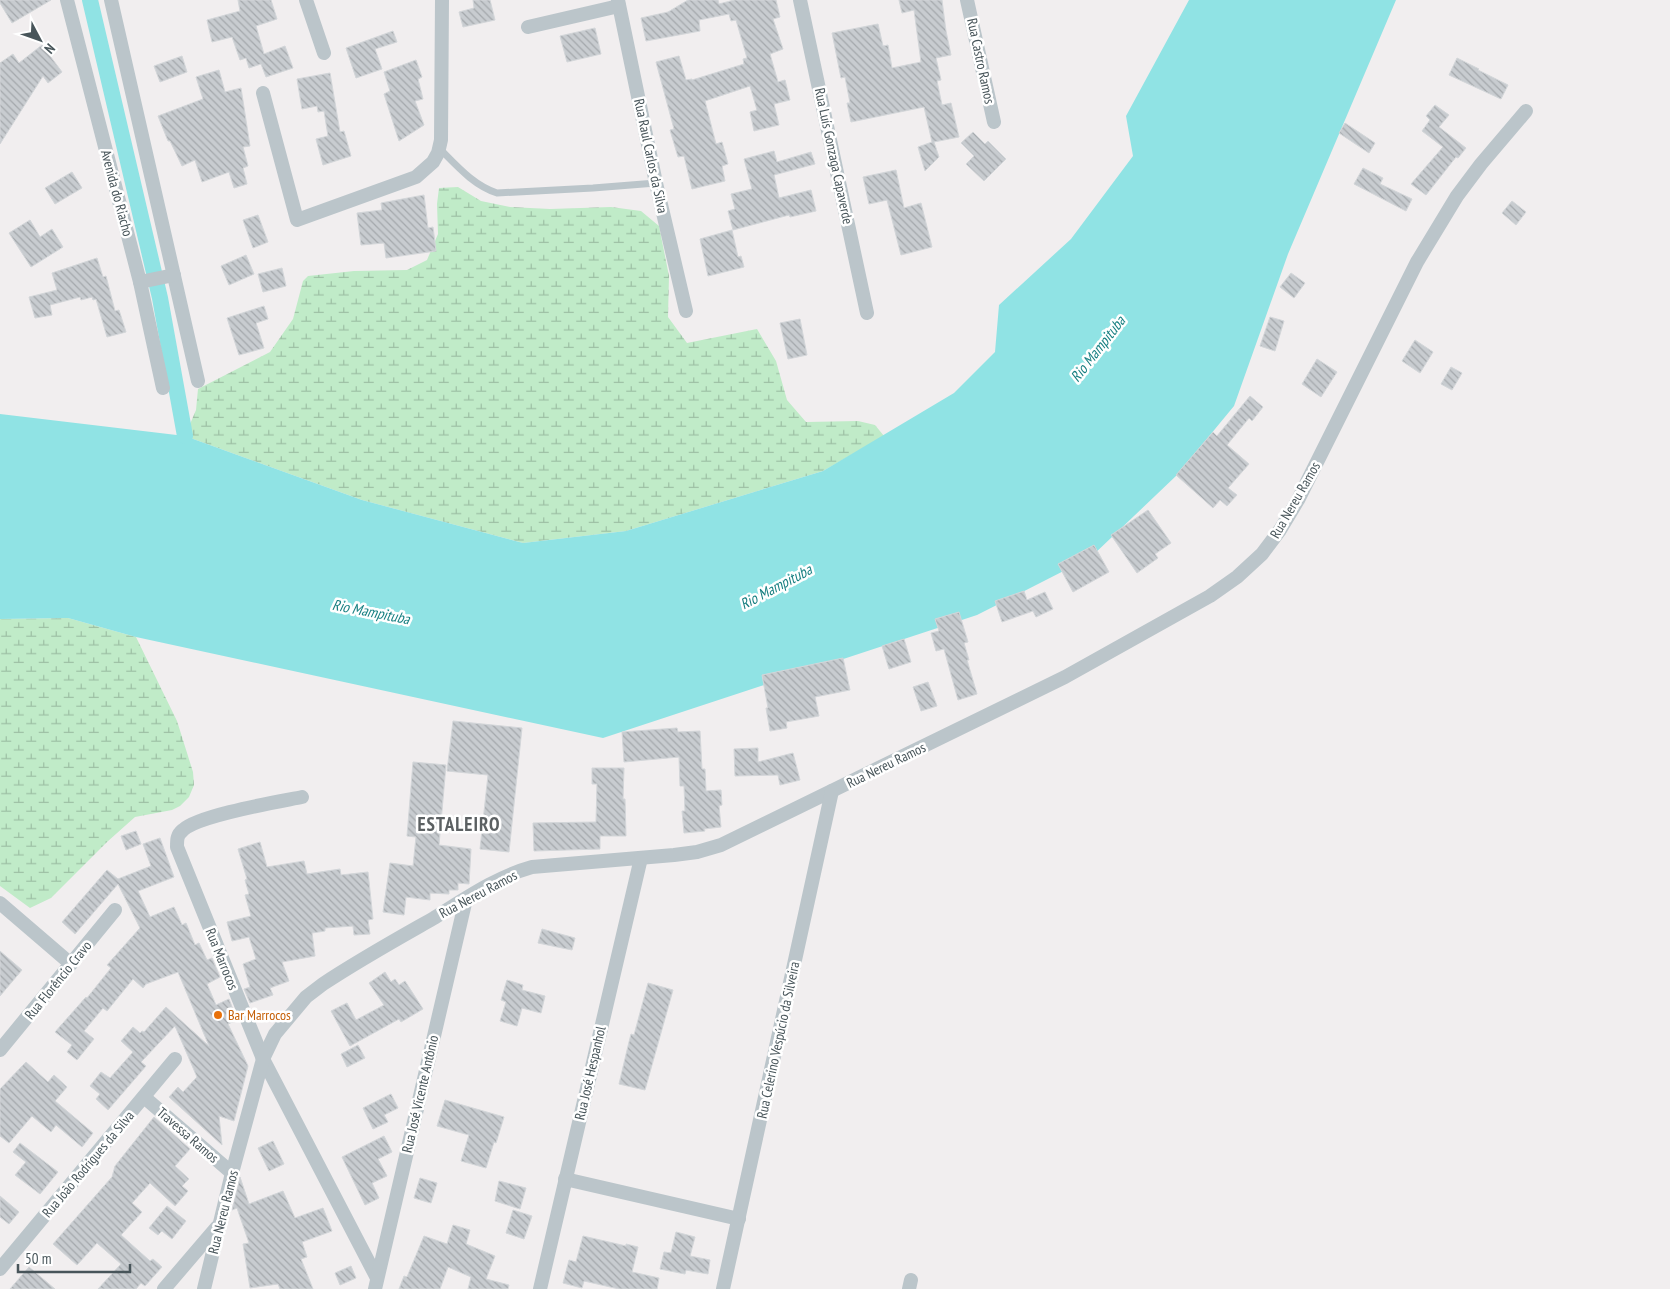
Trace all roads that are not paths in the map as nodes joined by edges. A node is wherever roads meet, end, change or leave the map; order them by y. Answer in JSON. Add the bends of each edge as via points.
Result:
{"nodes":[{"id":1,"x":67,"y":0,"type":"edge"},
{"id":2,"x":111,"y":0,"type":"edge"},
{"id":3,"x":306,"y":0,"type":"edge"},
{"id":4,"x":442,"y":0,"type":"edge"},
{"id":5,"x":800,"y":0,"type":"edge"},
{"id":6,"x":968,"y":0,"type":"edge"},
{"id":7,"x":619,"y":3,"type":"edge"},
{"id":8,"x":528,"y":27,"type":"dead end"},
{"id":9,"x":324,"y":53,"type":"dead end"},
{"id":10,"x":263,"y":93,"type":"dead end"},
{"id":11,"x":1526,"y":111,"type":"dead end"},
{"id":12,"x":994,"y":122,"type":"dead end"},
{"id":13,"x":439,"y":148,"type":"junction"},
{"id":14,"x":656,"y":183,"type":"junction"},
{"id":15,"x":174,"y":274,"type":"junction"},
{"id":16,"x":140,"y":282,"type":"junction"},
{"id":17,"x":686,"y":311,"type":"dead end"},
{"id":18,"x":867,"y":313,"type":"dead end"},
{"id":19,"x":198,"y":380,"type":"dead end"},
{"id":20,"x":163,"y":388,"type":"dead end"},
{"id":21,"x":832,"y":791,"type":"junction"},
{"id":22,"x":302,"y":797,"type":"dead end"},
{"id":23,"x":641,"y":858,"type":"junction"},
{"id":24,"x":466,"y":899,"type":"junction"},
{"id":25,"x":0,"y":903,"type":"edge"},
{"id":26,"x":115,"y":910,"type":"dead end"},
{"id":27,"x":71,"y":964,"type":"junction"},
{"id":28,"x":0,"y":1050,"type":"edge"},
{"id":29,"x":175,"y":1059,"type":"dead end"},
{"id":30,"x":263,"y":1059,"type":"junction"},
{"id":31,"x":144,"y":1097,"type":"junction"},
{"id":32,"x":232,"y":1173,"type":"junction"},
{"id":33,"x":566,"y":1179,"type":"junction"},
{"id":34,"x":739,"y":1220,"type":"junction"},
{"id":35,"x":219,"y":1224,"type":"junction"},
{"id":36,"x":0,"y":1269,"type":"edge"},
{"id":37,"x":376,"y":1284,"type":"edge"},
{"id":38,"x":164,"y":1289,"type":"edge"},
{"id":39,"x":204,"y":1289,"type":"edge"},
{"id":40,"x":540,"y":1289,"type":"edge"},
{"id":41,"x":723,"y":1289,"type":"edge"}],
"edges":[{"from":1,"to":16,"type":"street","name":"Avenida do Riacho"},
{"from":2,"to":15,"type":"street"},
{"from":3,"to":9,"type":"street"},
{"from":4,"to":13,"type":"street"},
{"from":5,"to":18,"type":"street","name":"Rua Luís Gonzaga Capaverde"},
{"from":6,"to":12,"type":"street","name":"Rua Castro Ramos"},
{"from":7,"to":8,"type":"street"},
{"from":7,"to":14,"type":"street","name":"Rua Raul Carlos da Silva"},
{"from":10,"to":13,"type":"street","via":[[297,220],[416,177],[433,162]]},
{"from":11,"to":21,"type":"street","name":"Rua Nereu Ramos","via":[[1481,164],[1437,227],[1298,500],[1262,554],[1210,596],[1102,658]]},
{"from":13,"to":14,"type":"lane","via":[[476,183],[497,193]]},
{"from":14,"to":17,"type":"street","name":"Rua Raul Carlos da Silva"},
{"from":15,"to":16,"type":"street"},
{"from":15,"to":19,"type":"street"},
{"from":16,"to":20,"type":"street","name":"Avenida do Riacho"},
{"from":21,"to":23,"type":"street","name":"Rua Nereu Ramos","via":[[721,845],[697,852]]},
{"from":21,"to":34,"type":"street","name":"Rua Celerino Vespúcio da Silveira"},
{"from":22,"to":30,"type":"street","name":"Rua Marrocos","via":[[204,819],[184,828],[177,837],[180,855]]},
{"from":23,"to":24,"type":"street","name":"Rua Nereu Ramos","via":[[532,867],[502,878]]},
{"from":23,"to":33,"type":"street","name":"Rua José Hespanhol"},
{"from":24,"to":30,"type":"street","name":"Rua Nereu Ramos","via":[[340,973],[306,997],[275,1034]]},
{"from":24,"to":37,"type":"street","name":"Rua José Vicente Antônio"},
{"from":25,"to":27,"type":"street"},
{"from":26,"to":27,"type":"street","name":"Rua Florêncio Cravo"},
{"from":27,"to":28,"type":"street","name":"Rua Florêncio Cravo"},
{"from":29,"to":31,"type":"street","name":"Rua João Rodrigues da Silva"},
{"from":30,"to":32,"type":"street","name":"Rua Nereu Ramos"},
{"from":30,"to":37,"type":"street","name":"Rua Marrocos"},
{"from":31,"to":32,"type":"street","name":"Travessa Ramos"},
{"from":31,"to":36,"type":"street","name":"Rua João Rodrigues da Silva"},
{"from":32,"to":35,"type":"street","name":"Rua Nereu Ramos"},
{"from":33,"to":34,"type":"street"},
{"from":33,"to":40,"type":"street","name":"Rua José Hespanhol"},
{"from":34,"to":41,"type":"street","name":"Rua Celerino Vespúcio da Silveira"},
{"from":35,"to":38,"type":"street"},
{"from":35,"to":39,"type":"street","name":"Rua Nereu Ramos"}]}
